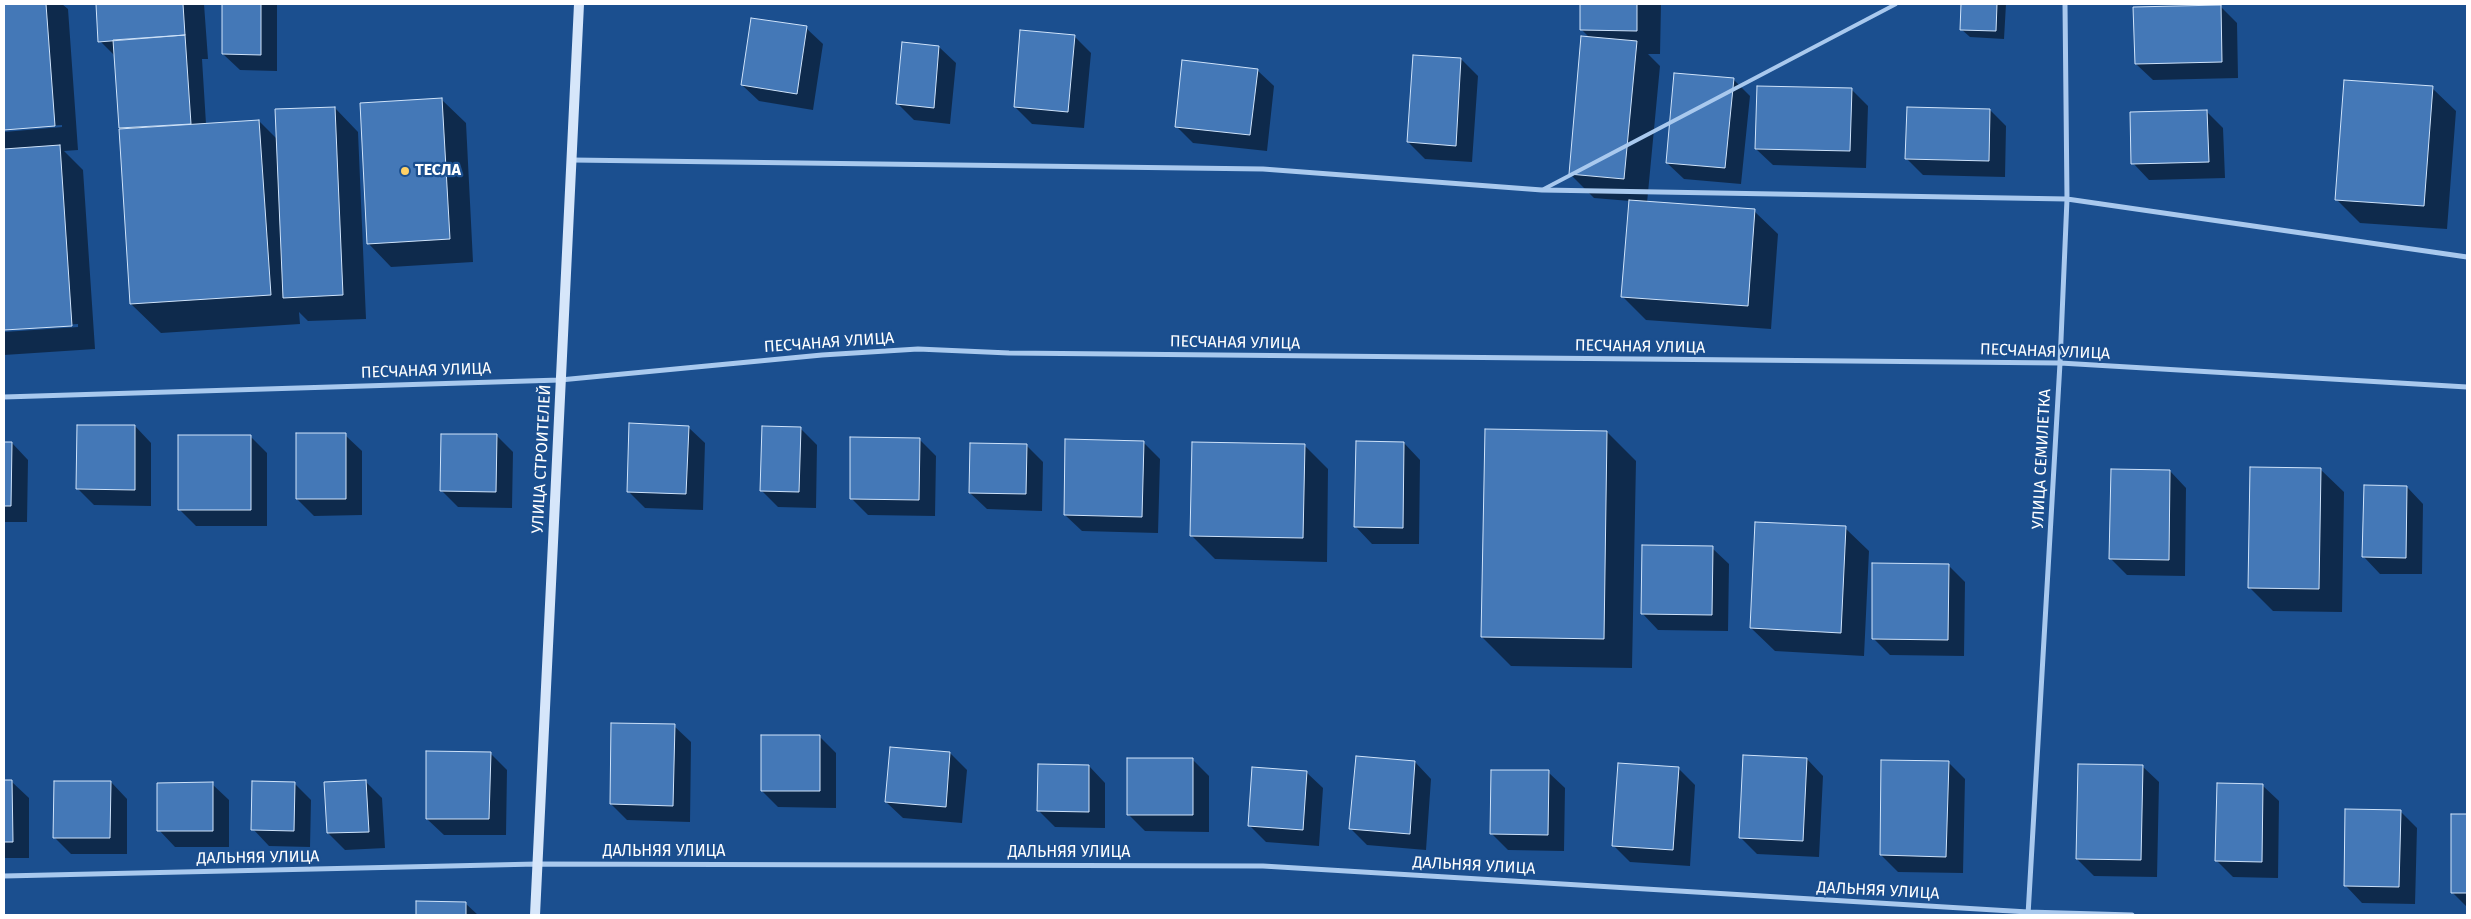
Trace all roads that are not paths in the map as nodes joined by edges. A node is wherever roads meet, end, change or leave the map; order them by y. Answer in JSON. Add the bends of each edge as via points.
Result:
{"nodes":[{"id":1,"x":579,"y":4,"type":"edge"},
{"id":2,"x":1896,"y":4,"type":"edge"},
{"id":3,"x":2066,"y":4,"type":"edge"},
{"id":4,"x":571,"y":160,"type":"junction"},
{"id":5,"x":1542,"y":190,"type":"junction"},
{"id":6,"x":2067,"y":199,"type":"junction"},
{"id":7,"x":2467,"y":257,"type":"edge"},
{"id":8,"x":2060,"y":363,"type":"junction"},
{"id":9,"x":560,"y":380,"type":"junction"},
{"id":10,"x":2467,"y":387,"type":"edge"},
{"id":11,"x":4,"y":397,"type":"edge"},
{"id":12,"x":537,"y":864,"type":"junction"},
{"id":13,"x":4,"y":876,"type":"edge"},
{"id":14,"x":2028,"y":914,"type":"edge"},
{"id":15,"x":534,"y":915,"type":"edge"},
{"id":16,"x":2132,"y":915,"type":"edge"}],
"edges":[{"from":1,"to":4,"type":"main road","name":"УЛИЦА СТРОИТЕЛЕЙ"},
{"from":2,"to":5,"type":"lane"},
{"from":3,"to":6,"type":"street","name":"УЛИЦА СЕМИЛЕТКА"},
{"from":4,"to":5,"type":"street","via":[[1263,169]]},
{"from":4,"to":9,"type":"main road","name":"УЛИЦА СТРОИТЕЛЕЙ"},
{"from":5,"to":6,"type":"street"},
{"from":6,"to":7,"type":"street"},
{"from":6,"to":8,"type":"street","name":"УЛИЦА СЕМИЛЕТКА"},
{"from":8,"to":9,"type":"street","name":"ПЕСЧАНАЯ УЛИЦА","via":[[1029,353],[918,349]]},
{"from":8,"to":10,"type":"street","name":"ПЕСЧАНАЯ УЛИЦА"},
{"from":8,"to":14,"type":"street","name":"УЛИЦА СЕМИЛЕТКА"},
{"from":9,"to":11,"type":"street","name":"ПЕСЧАНАЯ УЛИЦА"},
{"from":9,"to":12,"type":"main road","name":"УЛИЦА СТРОИТЕЛЕЙ"},
{"from":12,"to":13,"type":"street","name":"ДАЛЬНЯЯ УЛИЦА"},
{"from":12,"to":14,"type":"street","name":"ДАЛЬНЯЯ УЛИЦА","via":[[1263,866]]},
{"from":12,"to":15,"type":"main road","name":"УЛИЦА СТРОИТЕЛЕЙ"},
{"from":14,"to":16,"type":"street","name":"ДАЛЬНЯЯ УЛИЦА"}]}
